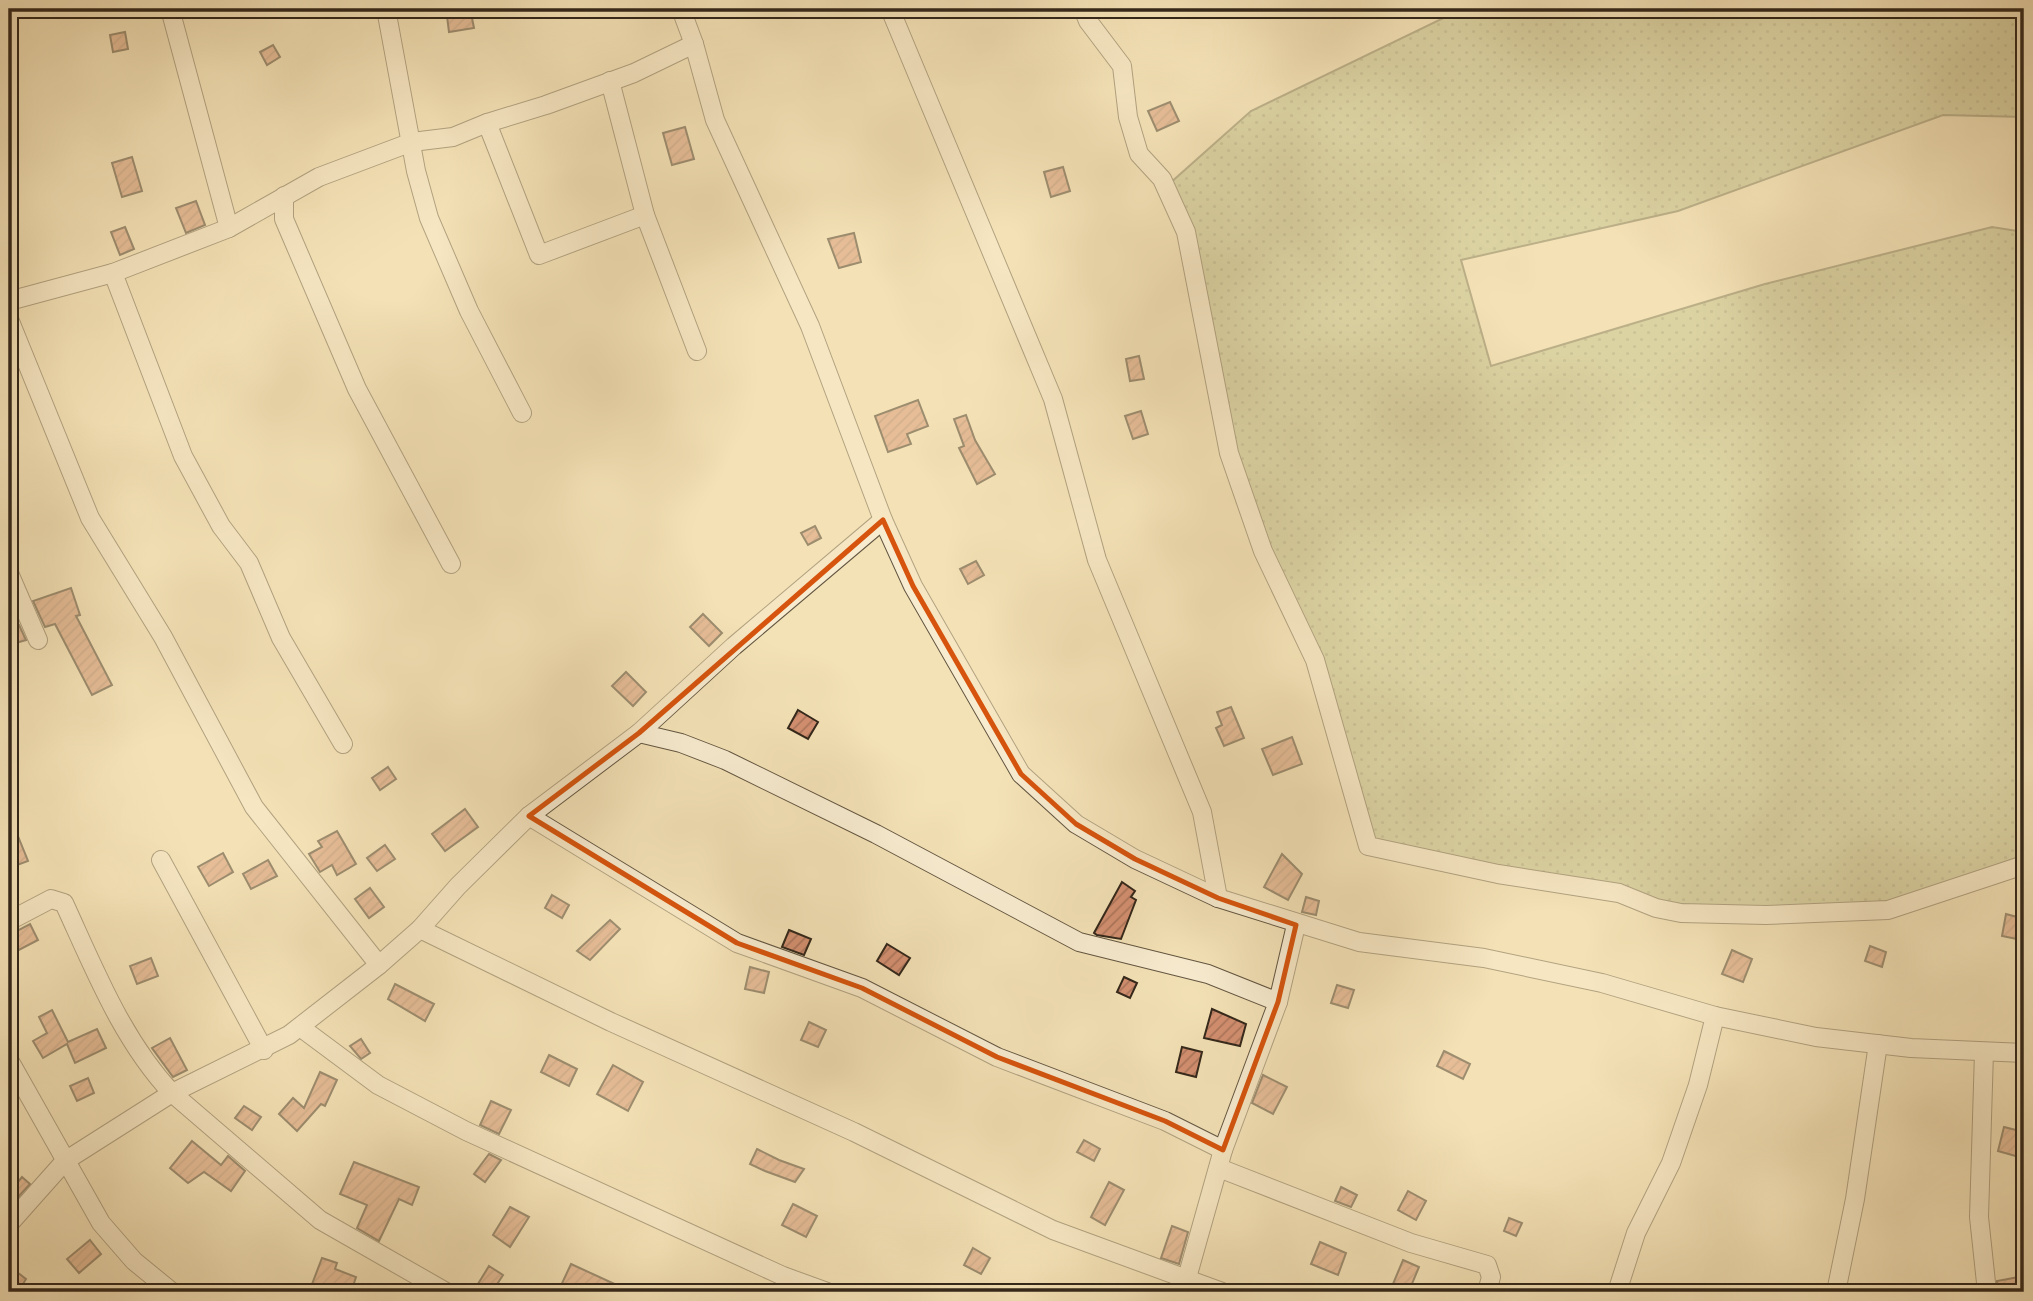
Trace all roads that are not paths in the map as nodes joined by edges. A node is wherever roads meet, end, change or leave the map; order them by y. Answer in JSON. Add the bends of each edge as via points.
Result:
{"nodes":[{"id":1,"x":170,"y":9,"type":"edge"},
{"id":2,"x":386,"y":9,"type":"edge"},
{"id":3,"x":681,"y":9,"type":"edge"},
{"id":4,"x":890,"y":9,"type":"edge"},
{"id":5,"x":1083,"y":9,"type":"edge"},
{"id":6,"x":694,"y":44,"type":"junction"},
{"id":7,"x":610,"y":81,"type":"junction"},
{"id":8,"x":487,"y":123,"type":"junction"},
{"id":9,"x":412,"y":142,"type":"junction"},
{"id":10,"x":284,"y":195,"type":"junction"},
{"id":11,"x":645,"y":215,"type":"junction"},
{"id":12,"x":229,"y":228,"type":"junction"},
{"id":13,"x":113,"y":273,"type":"junction"},
{"id":14,"x":9,"y":301,"type":"edge"},
{"id":15,"x":9,"y":319,"type":"edge"},
{"id":16,"x":697,"y":351,"type":"dead end"},
{"id":17,"x":523,"y":413,"type":"dead end"},
{"id":18,"x":883,"y":520,"type":"junction"},
{"id":19,"x":451,"y":564,"type":"dead end"},
{"id":20,"x":9,"y":573,"type":"edge"},
{"id":21,"x":38,"y":640,"type":"dead end"},
{"id":22,"x":639,"y":733,"type":"junction"},
{"id":23,"x":343,"y":744,"type":"dead end"},
{"id":24,"x":530,"y":816,"type":"junction"},
{"id":25,"x":161,"y":860,"type":"dead end"},
{"id":26,"x":2024,"y":865,"type":"edge"},
{"id":27,"x":1218,"y":898,"type":"junction"},
{"id":28,"x":9,"y":920,"type":"edge"},
{"id":29,"x":1296,"y":925,"type":"junction"},
{"id":30,"x":420,"y":929,"type":"junction"},
{"id":31,"x":379,"y":965,"type":"junction"},
{"id":32,"x":1278,"y":1002,"type":"junction"},
{"id":33,"x":1715,"y":1016,"type":"junction"},
{"id":34,"x":300,"y":1027,"type":"junction"},
{"id":35,"x":1878,"y":1044,"type":"junction"},
{"id":36,"x":264,"y":1050,"type":"junction"},
{"id":37,"x":1984,"y":1052,"type":"junction"},
{"id":38,"x":2024,"y":1053,"type":"edge"},
{"id":39,"x":9,"y":1060,"type":"edge"},
{"id":40,"x":172,"y":1093,"type":"junction"},
{"id":41,"x":1223,"y":1150,"type":"junction"},
{"id":42,"x":65,"y":1161,"type":"junction"},
{"id":43,"x":1219,"y":1168,"type":"junction"},
{"id":44,"x":9,"y":1224,"type":"edge"},
{"id":45,"x":1185,"y":1287,"type":"edge"},
{"id":46,"x":172,"y":1292,"type":"edge"},
{"id":47,"x":446,"y":1292,"type":"edge"},
{"id":48,"x":827,"y":1292,"type":"edge"},
{"id":49,"x":1222,"y":1292,"type":"edge"},
{"id":50,"x":1487,"y":1292,"type":"edge"},
{"id":51,"x":1617,"y":1292,"type":"edge"},
{"id":52,"x":1836,"y":1292,"type":"edge"},
{"id":53,"x":1987,"y":1292,"type":"edge"}],
"edges":[{"from":1,"to":12,"type":"street"},
{"from":2,"to":9,"type":"street"},
{"from":3,"to":6,"type":"street"},
{"from":4,"to":27,"type":"street","via":[[1053,399],[1097,560],[1202,812]]},
{"from":5,"to":26,"type":"street","via":[[1122,66],[1139,154],[1162,179],[1186,232],[1229,453],[1263,551],[1315,660],[1368,846],[1498,874],[1619,893],[1681,913],[1888,910]]},
{"from":6,"to":7,"type":"street"},
{"from":6,"to":18,"type":"street","via":[[715,120],[810,326]]},
{"from":7,"to":8,"type":"street"},
{"from":7,"to":11,"type":"street"},
{"from":8,"to":9,"type":"street","via":[[453,138]]},
{"from":8,"to":11,"type":"street","via":[[539,255]]},
{"from":9,"to":10,"type":"street"},
{"from":9,"to":17,"type":"street","via":[[429,218],[469,311]]},
{"from":10,"to":12,"type":"street"},
{"from":10,"to":19,"type":"street","via":[[284,219],[357,389]]},
{"from":11,"to":16,"type":"street"},
{"from":12,"to":13,"type":"street"},
{"from":13,"to":14,"type":"street"},
{"from":13,"to":23,"type":"street","via":[[183,456],[221,526],[249,563],[281,638]]},
{"from":15,"to":31,"type":"street","via":[[90,518],[163,638],[254,807]]},
{"from":18,"to":22,"type":"street"},
{"from":18,"to":27,"type":"street","via":[[913,586],[1021,774],[1076,824],[1135,859]]},
{"from":20,"to":21,"type":"street"},
{"from":22,"to":24,"type":"street"},
{"from":22,"to":32,"type":"street","via":[[725,760],[876,834],[1079,943],[1208,974]]},
{"from":24,"to":30,"type":"street"},
{"from":24,"to":41,"type":"street","via":[[737,943],[862,988],[998,1057],[1165,1121]]},
{"from":25,"to":36,"type":"street"},
{"from":27,"to":29,"type":"street"},
{"from":28,"to":40,"type":"street","via":[[51,899],[64,903],[109,998],[151,1071]]},
{"from":29,"to":32,"type":"street"},
{"from":29,"to":33,"type":"street","via":[[1359,942],[1485,958],[1589,980]]},
{"from":30,"to":31,"type":"street"},
{"from":30,"to":45,"type":"street","via":[[1053,1230]]},
{"from":31,"to":34,"type":"street"},
{"from":32,"to":41,"type":"street"},
{"from":33,"to":35,"type":"street","via":[[1816,1037]]},
{"from":33,"to":51,"type":"street","via":[[1671,1163],[1636,1233]]},
{"from":34,"to":36,"type":"street"},
{"from":34,"to":48,"type":"street","via":[[379,1085],[466,1131]]},
{"from":35,"to":37,"type":"street"},
{"from":35,"to":52,"type":"street"},
{"from":36,"to":40,"type":"street"},
{"from":37,"to":38,"type":"street"},
{"from":37,"to":53,"type":"street","via":[[1979,1217]]},
{"from":39,"to":42,"type":"street"},
{"from":40,"to":42,"type":"street"},
{"from":40,"to":47,"type":"street","via":[[320,1220]]},
{"from":41,"to":43,"type":"street"},
{"from":42,"to":44,"type":"street"},
{"from":42,"to":46,"type":"street","via":[[102,1223],[134,1261]]},
{"from":43,"to":45,"type":"street"},
{"from":43,"to":50,"type":"street","via":[[1411,1243],[1487,1265],[1491,1277]]},
{"from":45,"to":49,"type":"street"}]}
